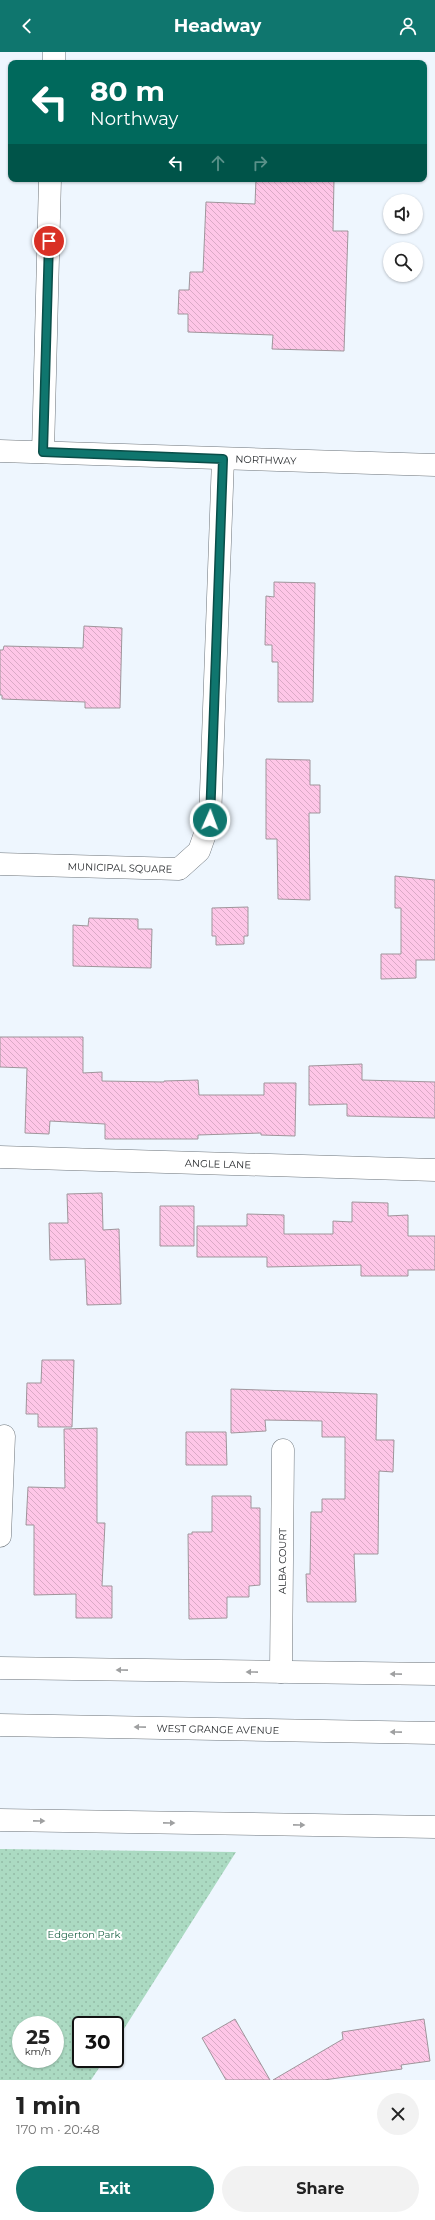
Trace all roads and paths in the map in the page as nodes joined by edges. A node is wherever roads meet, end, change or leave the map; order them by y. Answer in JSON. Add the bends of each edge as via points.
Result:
{"nodes":[{"id":1,"x":50,"y":182,"type":"edge"},
{"id":2,"x":0,"y":451,"type":"edge"},
{"id":3,"x":43,"y":452,"type":"junction"},
{"id":4,"x":223,"y":459,"type":"junction"},
{"id":5,"x":435,"y":465,"type":"edge"},
{"id":6,"x":0,"y":864,"type":"edge"},
{"id":7,"x":0,"y":1157,"type":"edge"},
{"id":8,"x":435,"y":1170,"type":"edge"},
{"id":9,"x":4,"y":1436,"type":"dead end"},
{"id":10,"x":284,"y":1450,"type":"dead end"},
{"id":11,"x":0,"y":1536,"type":"edge"},
{"id":12,"x":0,"y":1668,"type":"edge"},
{"id":13,"x":281,"y":1672,"type":"junction"},
{"id":14,"x":435,"y":1674,"type":"edge"},
{"id":15,"x":0,"y":1725,"type":"edge"},
{"id":16,"x":435,"y":1733,"type":"edge"},
{"id":17,"x":0,"y":1820,"type":"edge"},
{"id":18,"x":435,"y":1827,"type":"edge"}],
"edges":[{"from":1,"to":3,"type":"street"},
{"from":2,"to":3,"type":"street","name":"NORTHWAY"},
{"from":3,"to":4,"type":"street","name":"NORTHWAY"},
{"from":4,"to":5,"type":"street","name":"NORTHWAY"},
{"from":4,"to":6,"type":"street","name":"MUNICIPAL SQUARE","via":[[210,820],[199,851],[179,869]]},
{"from":7,"to":8,"type":"street","name":"ANGLE LANE"},
{"from":9,"to":11,"type":"street"},
{"from":10,"to":13,"type":"street","name":"ALBA COURT"},
{"from":13,"to":12,"type":"street","one_way":true},
{"from":14,"to":13,"type":"street","one_way":true},
{"from":16,"to":15,"type":"street","name":"WEST GRANGE AVENUE","one_way":true},
{"from":17,"to":18,"type":"street","one_way":true}]}
